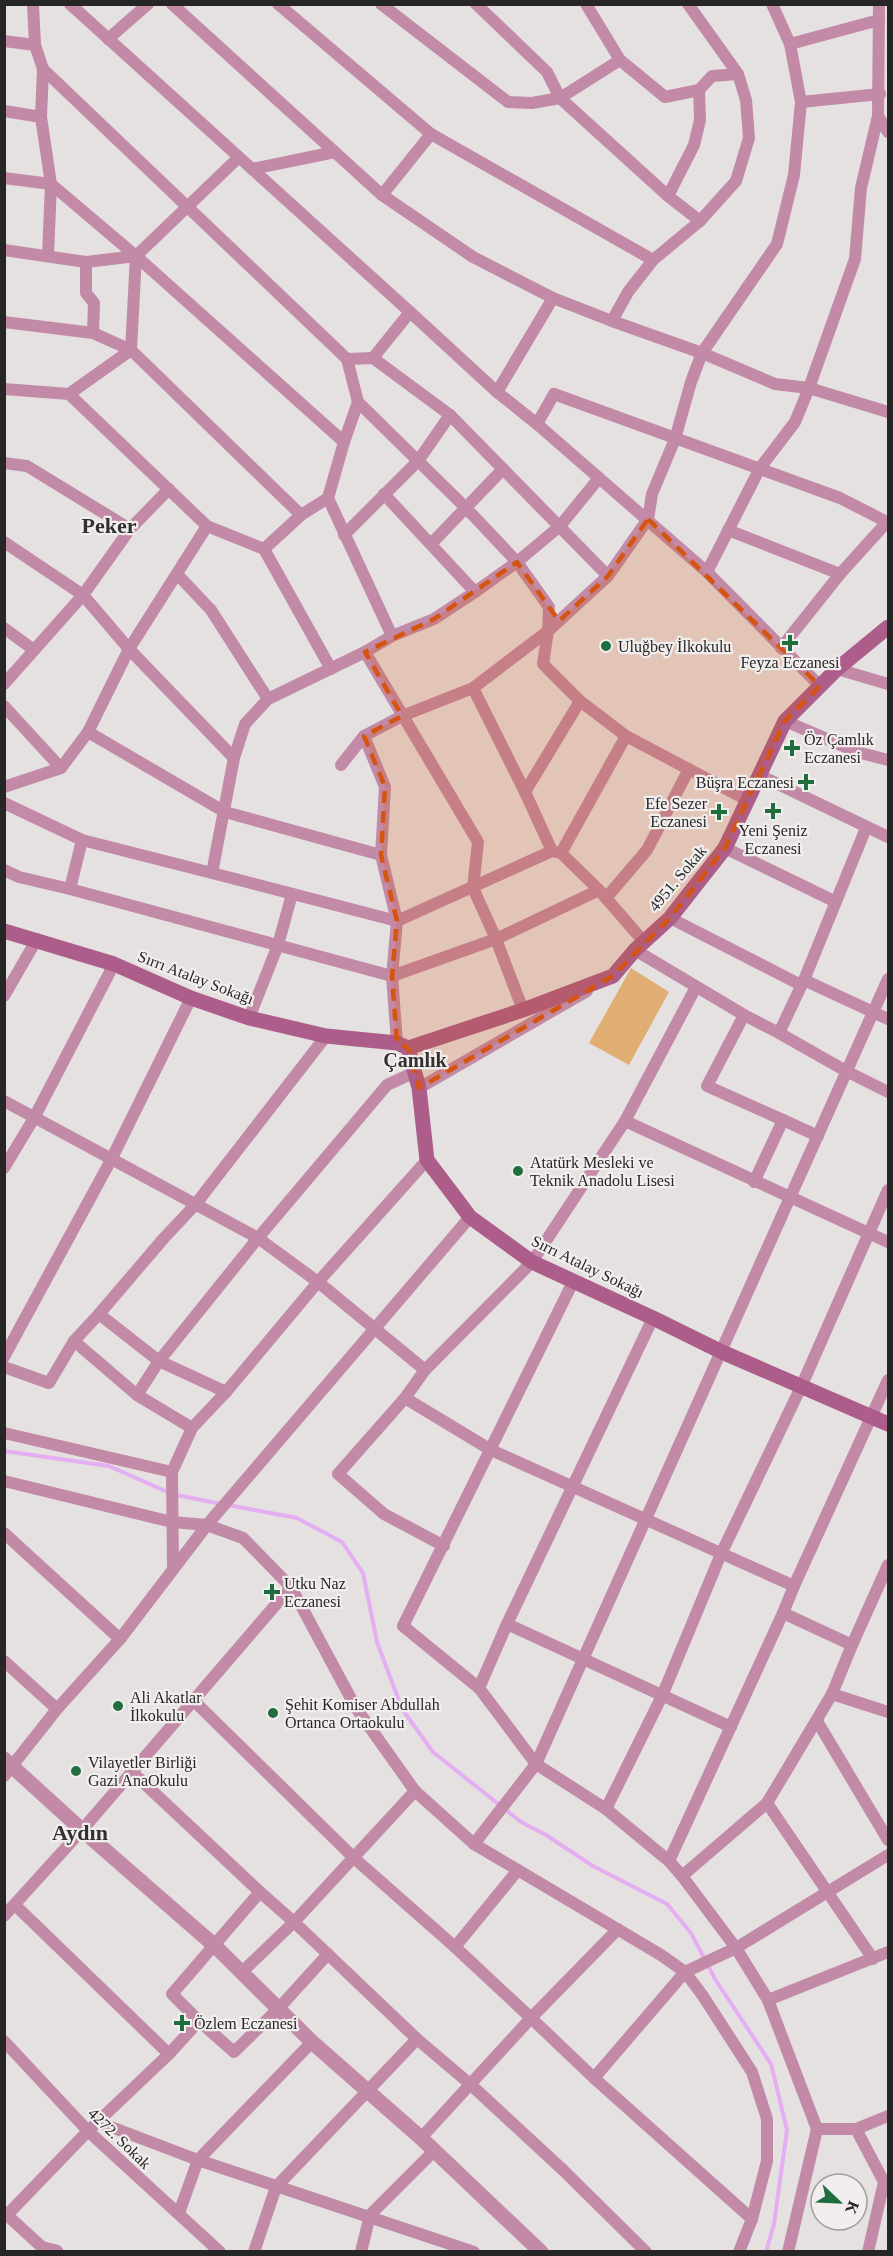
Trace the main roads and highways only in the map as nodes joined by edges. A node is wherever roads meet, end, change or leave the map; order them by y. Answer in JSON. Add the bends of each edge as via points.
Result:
{"nodes":[{"id":1,"x":888,"y":627,"type":"edge"},
{"id":2,"x":4,"y":931,"type":"edge"},
{"id":3,"x":402,"y":1045,"type":"junction"},
{"id":4,"x":888,"y":1424,"type":"edge"}],
"edges":[{"from":1,"to":3,"type":"main road","name":"4951. Sokak","via":[[837,669],[785,721],[725,849],[670,918],[613,976],[524,1010]]},
{"from":2,"to":3,"type":"main road","name":"Sırrı Atalay Sokağı","via":[[114,964],[249,1018],[326,1036]]},
{"from":3,"to":4,"type":"main road","name":"Sırrı Atalay Sokağı","via":[[419,1088],[427,1160],[470,1217],[532,1262],[722,1352]]}]}
